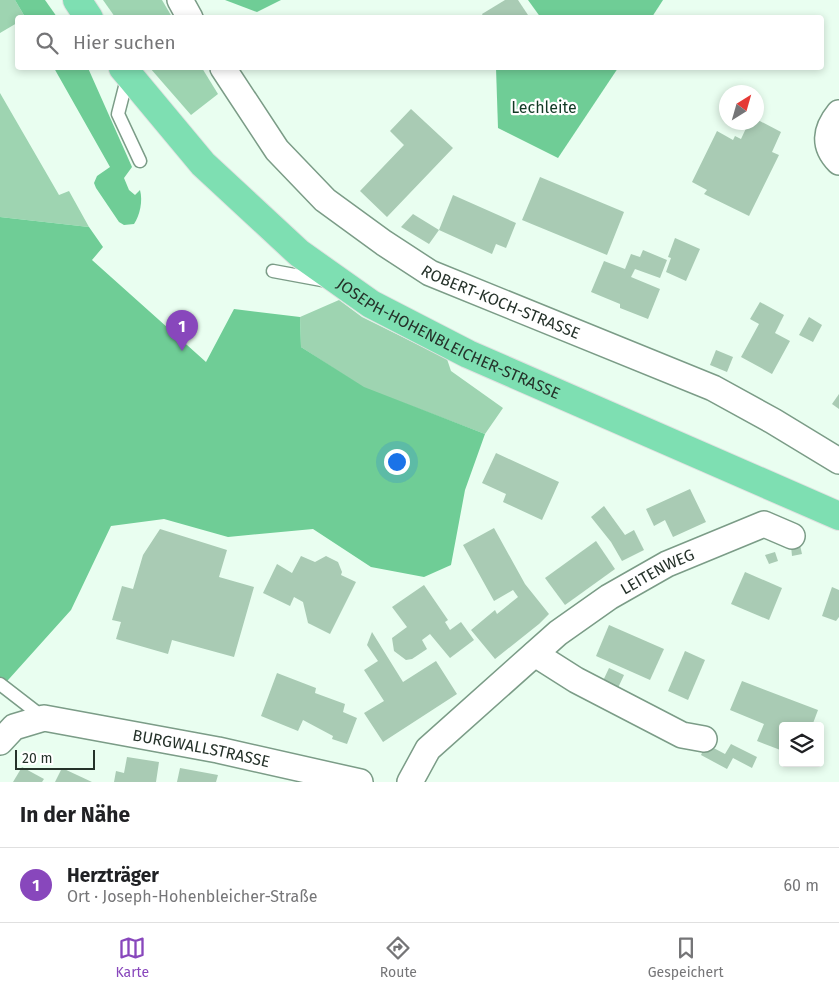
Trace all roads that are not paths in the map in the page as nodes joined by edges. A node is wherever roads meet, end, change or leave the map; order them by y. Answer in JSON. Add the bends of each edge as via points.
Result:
{"nodes":[{"id":1,"x":77,"y":0,"type":"edge"},
{"id":2,"x":180,"y":0,"type":"edge"},
{"id":3,"x":87,"y":15,"type":"edge"},
{"id":4,"x":188,"y":15,"type":"edge"},
{"id":5,"x":223,"y":70,"type":"edge"},
{"id":6,"x":125,"y":71,"type":"edge"},
{"id":7,"x":839,"y":114,"type":"edge"},
{"id":8,"x":140,"y":161,"type":"dead end"},
{"id":9,"x":839,"y":162,"type":"edge"},
{"id":10,"x":273,"y":271,"type":"dead end"},
{"id":11,"x":338,"y":283,"type":"junction"},
{"id":12,"x":839,"y":461,"type":"edge"},
{"id":13,"x":839,"y":516,"type":"edge"},
{"id":14,"x":792,"y":536,"type":"dead end"},
{"id":15,"x":535,"y":654,"type":"junction"},
{"id":16,"x":0,"y":684,"type":"edge"},
{"id":17,"x":44,"y":718,"type":"junction"},
{"id":18,"x":704,"y":739,"type":"dead end"},
{"id":19,"x":0,"y":742,"type":"edge"},
{"id":20,"x":360,"y":782,"type":"edge"},
{"id":21,"x":410,"y":782,"type":"edge"}],
"edges":[{"from":1,"to":3,"type":"main road"},
{"from":2,"to":4,"type":"street"},
{"from":5,"to":12,"type":"street","name":"ROBERT-KOCH-STRASSE","via":[[284,158],[325,200],[430,273],[713,388]]},
{"from":6,"to":8,"type":"lane","via":[[118,114]]},
{"from":6,"to":11,"type":"main road","name":"JOSEPH-HOHENBLEICHER-STRASSE","via":[[203,164],[299,253]]},
{"from":7,"to":9,"type":"street","via":[[829,126],[827,139],[829,150]]},
{"from":10,"to":11,"type":"lane"},
{"from":11,"to":13,"type":"main road","name":"JOSEPH-HOHENBLEICHER-STRASSE","via":[[371,304],[468,354]]},
{"from":14,"to":15,"type":"street","name":"LEITENWEG","via":[[764,524],[667,564],[609,596]]},
{"from":15,"to":18,"type":"street","via":[[576,680],[682,735]]},
{"from":15,"to":21,"type":"street","name":"LEITENWEG","via":[[428,749]]},
{"from":16,"to":17,"type":"lane"},
{"from":17,"to":19,"type":"street","via":[[14,727]]},
{"from":17,"to":20,"type":"street","name":"BURGWALLSTRASSE","via":[[218,750]]}]}
